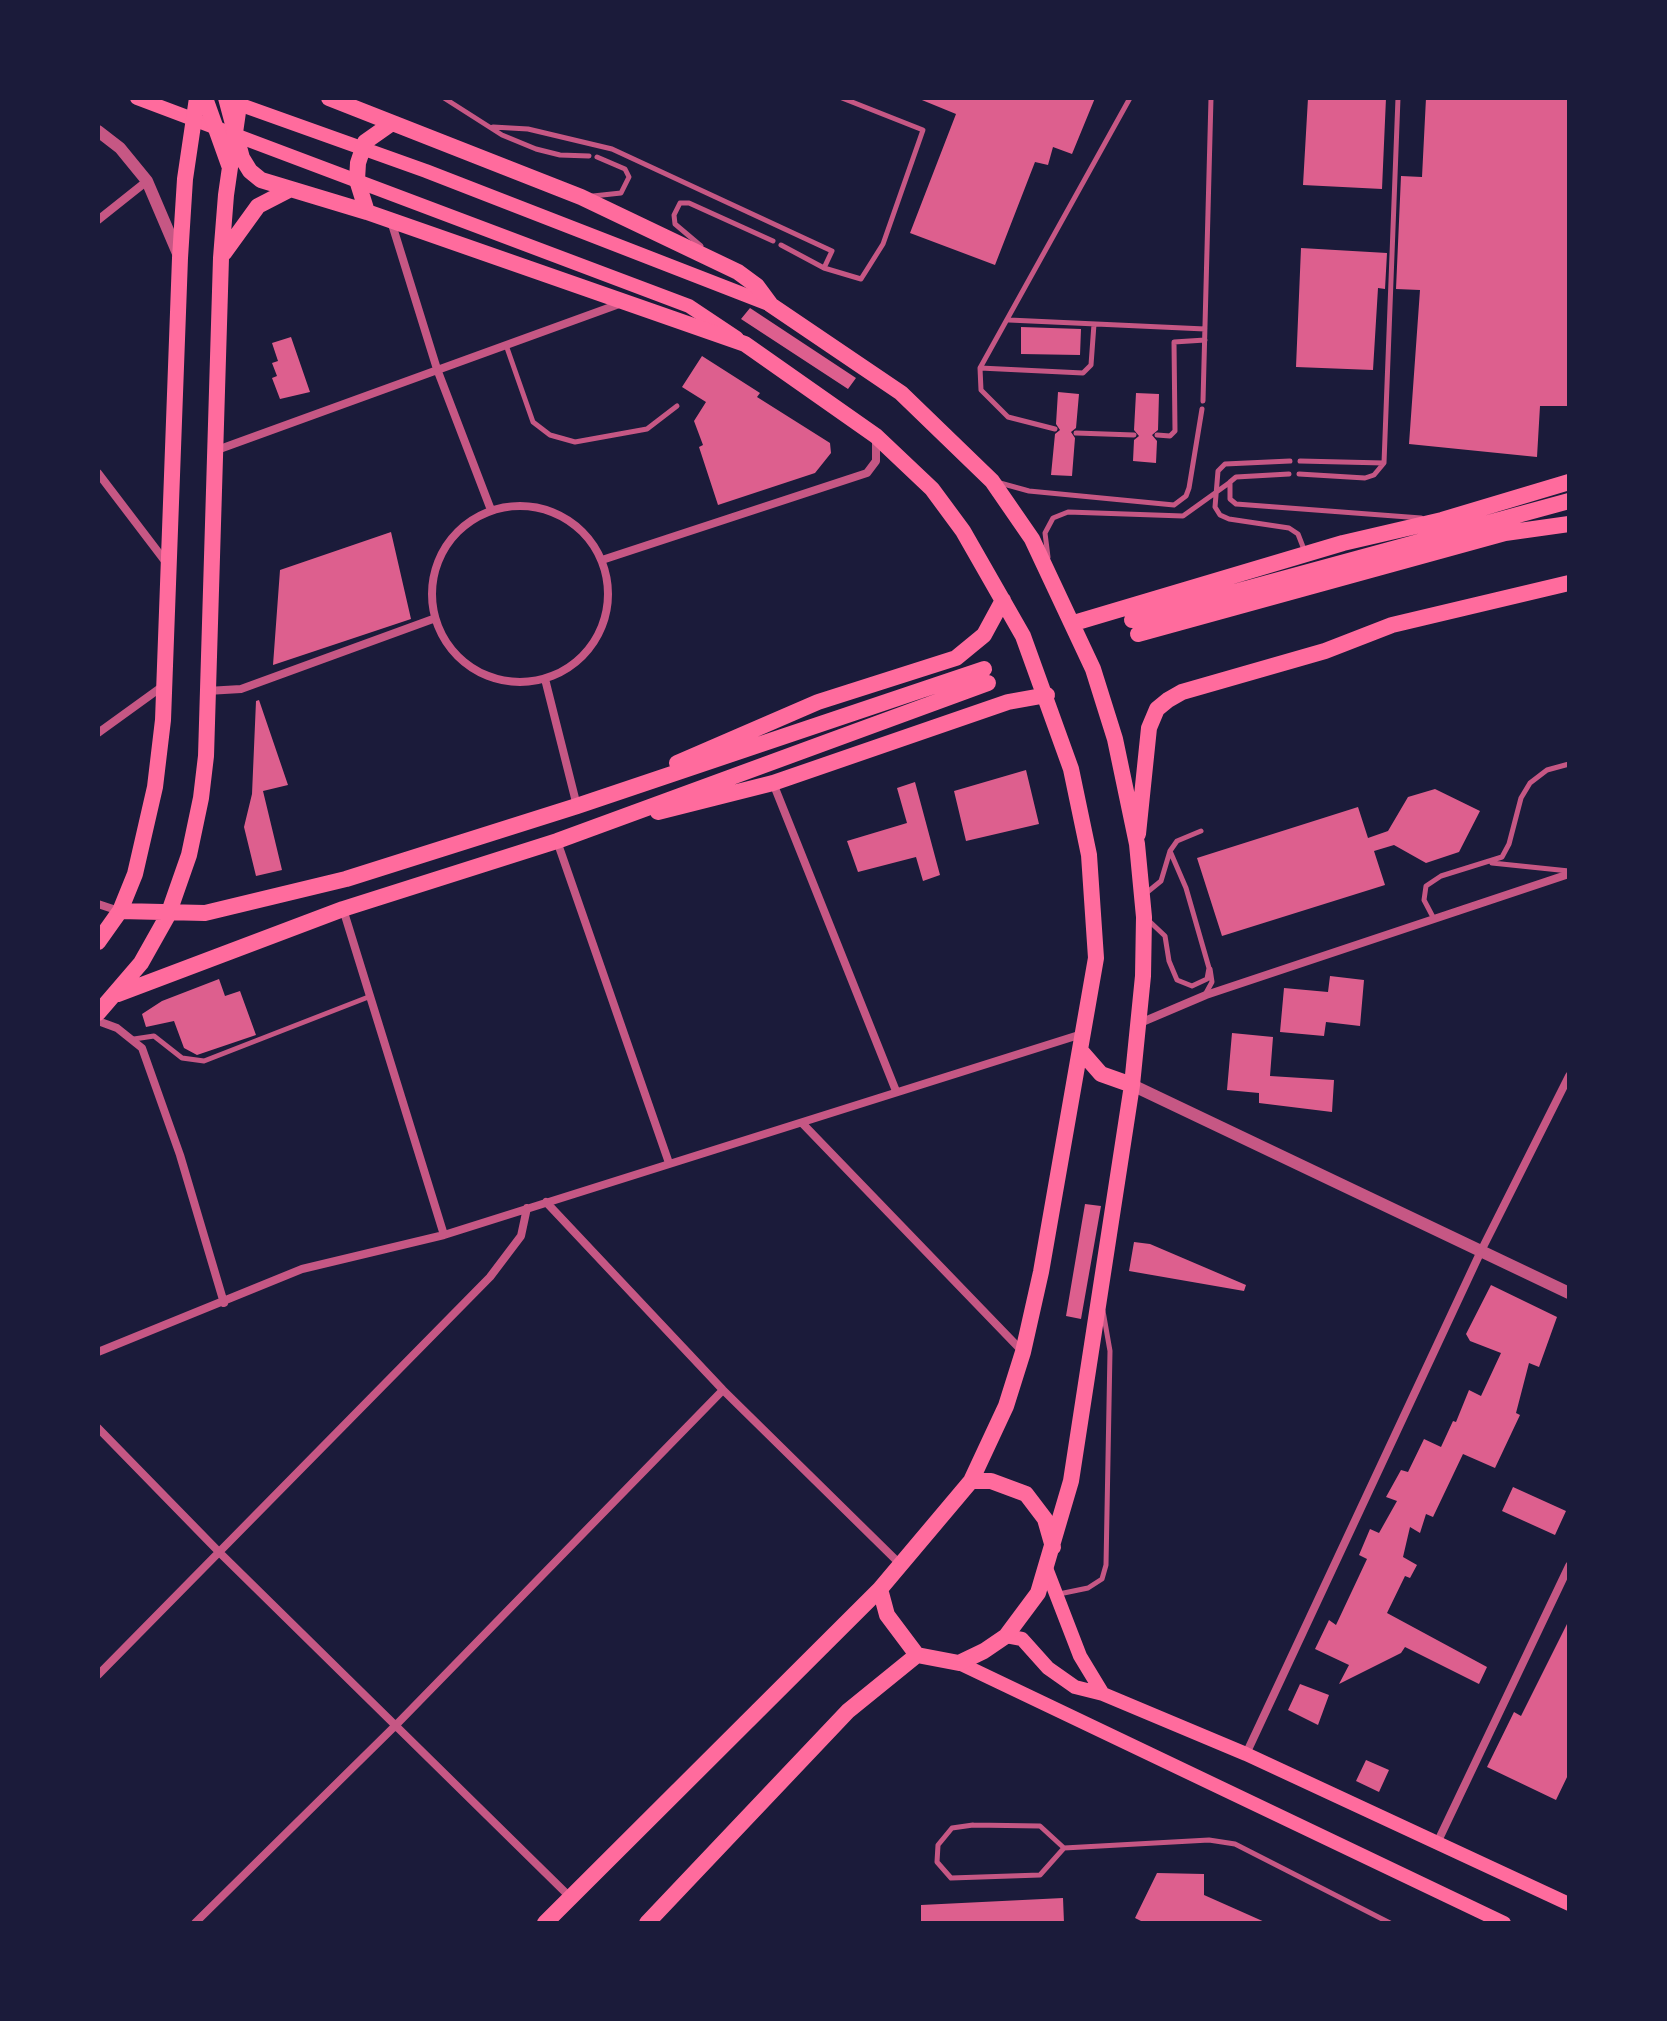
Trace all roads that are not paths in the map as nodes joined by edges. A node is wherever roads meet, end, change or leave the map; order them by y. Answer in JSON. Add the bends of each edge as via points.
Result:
{"nodes":[{"id":1,"x":137,"y":98,"type":"edge"},
{"id":2,"x":197,"y":98,"type":"edge"},
{"id":3,"x":205,"y":98,"type":"edge"},
{"id":4,"x":224,"y":98,"type":"edge"},
{"id":5,"x":240,"y":98,"type":"edge"},
{"id":6,"x":329,"y":98,"type":"edge"},
{"id":7,"x":444,"y":98,"type":"edge"},
{"id":8,"x":842,"y":98,"type":"edge"},
{"id":9,"x":1130,"y":98,"type":"edge"},
{"id":10,"x":1211,"y":98,"type":"edge"},
{"id":11,"x":1398,"y":98,"type":"edge"},
{"id":12,"x":392,"y":123,"type":"junction"},
{"id":13,"x":493,"y":127,"type":"junction"},
{"id":14,"x":98,"y":131,"type":"edge"},
{"id":15,"x":234,"y":135,"type":"junction"},
{"id":16,"x":229,"y":167,"type":"junction"},
{"id":17,"x":147,"y":181,"type":"junction"},
{"id":18,"x":289,"y":190,"type":"junction"},
{"id":19,"x":581,"y":197,"type":"junction"},
{"id":20,"x":367,"y":212,"type":"junction"},
{"id":21,"x":98,"y":220,"type":"edge"},
{"id":22,"x":391,"y":221,"type":"junction"},
{"id":23,"x":773,"y":241,"type":"dead end"},
{"id":24,"x":781,"y":245,"type":"dead end"},
{"id":25,"x":180,"y":258,"type":"junction"},
{"id":26,"x":221,"y":258,"type":"junction"},
{"id":27,"x":824,"y":268,"type":"junction"},
{"id":28,"x":738,"y":272,"type":"junction"},
{"id":29,"x":629,"y":301,"type":"junction"},
{"id":30,"x":771,"y":305,"type":"junction"},
{"id":31,"x":1009,"y":320,"type":"junction"},
{"id":32,"x":1094,"y":324,"type":"junction"},
{"id":33,"x":1205,"y":329,"type":"junction"},
{"id":34,"x":1205,"y":340,"type":"junction"},
{"id":35,"x":506,"y":344,"type":"junction"},
{"id":36,"x":745,"y":344,"type":"junction"},
{"id":37,"x":980,"y":368,"type":"junction"},
{"id":38,"x":437,"y":369,"type":"junction"},
{"id":39,"x":1203,"y":401,"type":"dead end"},
{"id":40,"x":677,"y":406,"type":"dead end"},
{"id":41,"x":1202,"y":409,"type":"dead end"},
{"id":42,"x":1055,"y":429,"type":"dead end"},
{"id":43,"x":1076,"y":433,"type":"dead end"},
{"id":44,"x":1134,"y":435,"type":"dead end"},
{"id":45,"x":1157,"y":435,"type":"dead end"},
{"id":46,"x":876,"y":436,"type":"junction"},
{"id":47,"x":217,"y":450,"type":"junction"},
{"id":48,"x":1290,"y":461,"type":"dead end"},
{"id":49,"x":1300,"y":461,"type":"dead end"},
{"id":50,"x":1384,"y":463,"type":"junction"},
{"id":51,"x":1289,"y":474,"type":"dead end"},
{"id":52,"x":1299,"y":474,"type":"dead end"},
{"id":53,"x":99,"y":476,"type":"edge"},
{"id":54,"x":992,"y":481,"type":"junction"},
{"id":55,"x":1230,"y":482,"type":"junction"},
{"id":56,"x":1569,"y":482,"type":"edge"},
{"id":57,"x":1214,"y":494,"type":"junction"},
{"id":58,"x":1569,"y":501,"type":"edge"},
{"id":59,"x":491,"y":510,"type":"junction"},
{"id":60,"x":1442,"y":520,"type":"junction"},
{"id":61,"x":1569,"y":524,"type":"edge"},
{"id":62,"x":1306,"y":555,"type":"junction"},
{"id":63,"x":602,"y":560,"type":"junction"},
{"id":64,"x":167,"y":564,"type":"junction"},
{"id":65,"x":1569,"y":583,"type":"edge"},
{"id":66,"x":1056,"y":589,"type":"junction"},
{"id":67,"x":1003,"y":600,"type":"junction"},
{"id":68,"x":433,"y":619,"type":"junction"},
{"id":69,"x":1076,"y":627,"type":"junction"},
{"id":70,"x":545,"y":679,"type":"junction"},
{"id":71,"x":164,"y":685,"type":"junction"},
{"id":72,"x":1044,"y":689,"type":"junction"},
{"id":73,"x":207,"y":691,"type":"junction"},
{"id":74,"x":98,"y":733,"type":"edge"},
{"id":75,"x":1569,"y":764,"type":"edge"},
{"id":76,"x":773,"y":783,"type":"junction"},
{"id":77,"x":602,"y":797,"type":"junction"},
{"id":78,"x":577,"y":806,"type":"junction"},
{"id":79,"x":601,"y":822,"type":"junction"},
{"id":80,"x":1201,"y":831,"type":"dead end"},
{"id":81,"x":557,"y":841,"type":"junction"},
{"id":82,"x":1137,"y":844,"type":"junction"},
{"id":83,"x":1170,"y":851,"type":"junction"},
{"id":84,"x":1491,"y":863,"type":"junction"},
{"id":85,"x":1178,"y":869,"type":"junction"},
{"id":86,"x":1569,"y":872,"type":"edge"},
{"id":87,"x":1163,"y":875,"type":"junction"},
{"id":88,"x":1142,"y":895,"type":"junction"},
{"id":89,"x":98,"y":904,"type":"edge"},
{"id":90,"x":343,"y":909,"type":"junction"},
{"id":91,"x":120,"y":911,"type":"junction"},
{"id":92,"x":168,"y":915,"type":"junction"},
{"id":93,"x":1144,"y":917,"type":"junction"},
{"id":94,"x":1434,"y":920,"type":"junction"},
{"id":95,"x":98,"y":942,"type":"edge"},
{"id":96,"x":1209,"y":968,"type":"junction"},
{"id":97,"x":116,"y":994,"type":"junction"},
{"id":98,"x":1206,"y":995,"type":"junction"},
{"id":99,"x":372,"y":996,"type":"junction"},
{"id":100,"x":98,"y":1013,"type":"edge"},
{"id":101,"x":98,"y":1021,"type":"edge"},
{"id":102,"x":1140,"y":1023,"type":"junction"},
{"id":103,"x":134,"y":1039,"type":"junction"},
{"id":104,"x":1082,"y":1042,"type":"junction"},
{"id":105,"x":1569,"y":1076,"type":"edge"},
{"id":106,"x":1132,"y":1085,"type":"junction"},
{"id":107,"x":896,"y":1091,"type":"junction"},
{"id":108,"x":802,"y":1123,"type":"junction"},
{"id":109,"x":669,"y":1163,"type":"junction"},
{"id":110,"x":546,"y":1202,"type":"junction"},
{"id":111,"x":527,"y":1208,"type":"junction"},
{"id":112,"x":444,"y":1235,"type":"junction"},
{"id":113,"x":1481,"y":1251,"type":"junction"},
{"id":114,"x":1099,"y":1291,"type":"junction"},
{"id":115,"x":1569,"y":1293,"type":"edge"},
{"id":116,"x":224,"y":1303,"type":"junction"},
{"id":117,"x":98,"y":1352,"type":"edge"},
{"id":118,"x":1023,"y":1352,"type":"junction"},
{"id":119,"x":723,"y":1390,"type":"junction"},
{"id":120,"x":98,"y":1428,"type":"edge"},
{"id":121,"x":971,"y":1481,"type":"junction"},
{"id":122,"x":1053,"y":1549,"type":"junction"},
{"id":123,"x":220,"y":1553,"type":"junction"},
{"id":124,"x":901,"y":1564,"type":"junction"},
{"id":125,"x":1569,"y":1566,"type":"edge"},
{"id":126,"x":1046,"y":1568,"type":"junction"},
{"id":127,"x":880,"y":1589,"type":"junction"},
{"id":128,"x":1059,"y":1594,"type":"junction"},
{"id":129,"x":1006,"y":1636,"type":"junction"},
{"id":130,"x":917,"y":1655,"type":"junction"},
{"id":131,"x":959,"y":1663,"type":"junction"},
{"id":132,"x":98,"y":1675,"type":"edge"},
{"id":133,"x":1103,"y":1694,"type":"junction"},
{"id":134,"x":396,"y":1725,"type":"junction"},
{"id":135,"x":1246,"y":1754,"type":"junction"},
{"id":136,"x":1438,"y":1841,"type":"junction"},
{"id":137,"x":1064,"y":1848,"type":"junction"},
{"id":138,"x":570,"y":1897,"type":"junction"},
{"id":139,"x":1569,"y":1904,"type":"edge"},
{"id":140,"x":195,"y":1923,"type":"edge"},
{"id":141,"x":545,"y":1923,"type":"edge"},
{"id":142,"x":647,"y":1923,"type":"edge"},
{"id":143,"x":1390,"y":1923,"type":"edge"},
{"id":144,"x":1504,"y":1923,"type":"edge"}],
"edges":[{"from":1,"to":36,"type":"main road","via":[[689,306]]},
{"from":2,"to":25,"type":"main road"},
{"from":3,"to":16,"type":"main road"},
{"from":4,"to":15,"type":"main road"},
{"from":4,"to":30,"type":"main road"},
{"from":5,"to":15,"type":"main road"},
{"from":6,"to":12,"type":"main road"},
{"from":7,"to":13,"type":"lane"},
{"from":8,"to":27,"type":"lane","via":[[923,130],[883,244],[861,279]]},
{"from":9,"to":31,"type":"lane"},
{"from":10,"to":33,"type":"lane"},
{"from":11,"to":50,"type":"lane"},
{"from":12,"to":19,"type":"main road"},
{"from":12,"to":20,"type":"main road","via":[[365,142],[358,163],[357,180]]},
{"from":13,"to":19,"type":"lane","via":[[536,149],[593,156],[625,169],[629,177],[617,195]]},
{"from":13,"to":27,"type":"lane","via":[[528,129],[612,149],[832,251]]},
{"from":14,"to":17,"type":"street"},
{"from":15,"to":16,"type":"main road"},
{"from":15,"to":18,"type":"main road","via":[[250,171]]},
{"from":16,"to":26,"type":"main road"},
{"from":17,"to":21,"type":"street"},
{"from":17,"to":25,"type":"street"},
{"from":18,"to":20,"type":"main road"},
{"from":18,"to":26,"type":"main road","via":[[258,206]]},
{"from":19,"to":28,"type":"main road"},
{"from":20,"to":22,"type":"main road"},
{"from":22,"to":29,"type":"main road"},
{"from":22,"to":38,"type":"street"},
{"from":23,"to":28,"type":"lane","via":[[680,203],[674,215],[680,232]]},
{"from":24,"to":27,"type":"lane"},
{"from":25,"to":64,"type":"main road"},
{"from":26,"to":47,"type":"main road"},
{"from":28,"to":30,"type":"main road"},
{"from":29,"to":35,"type":"street"},
{"from":29,"to":36,"type":"main road"},
{"from":30,"to":54,"type":"main road","via":[[901,393]]},
{"from":31,"to":32,"type":"lane"},
{"from":31,"to":37,"type":"lane"},
{"from":32,"to":33,"type":"lane"},
{"from":32,"to":37,"type":"lane","via":[[1091,365],[1083,373]]},
{"from":33,"to":34,"type":"lane"},
{"from":34,"to":39,"type":"lane"},
{"from":34,"to":45,"type":"lane","via":[[1174,342],[1175,431]]},
{"from":35,"to":38,"type":"street"},
{"from":35,"to":40,"type":"lane","via":[[533,422],[550,435],[575,442],[647,429]]},
{"from":36,"to":46,"type":"main road"},
{"from":37,"to":42,"type":"lane","via":[[981,390],[1008,417]]},
{"from":38,"to":47,"type":"street"},
{"from":38,"to":59,"type":"street"},
{"from":41,"to":54,"type":"lane","via":[[1189,488],[1174,505],[1029,491]]},
{"from":43,"to":44,"type":"lane"},
{"from":46,"to":63,"type":"street","via":[[876,461],[867,473]]},
{"from":46,"to":67,"type":"main road","via":[[932,489]]},
{"from":47,"to":73,"type":"main road"},
{"from":48,"to":57,"type":"lane","via":[[1225,464],[1218,471]]},
{"from":49,"to":50,"type":"lane"},
{"from":50,"to":52,"type":"lane","via":[[1365,478]]},
{"from":51,"to":55,"type":"lane","via":[[1242,475]]},
{"from":53,"to":64,"type":"street"},
{"from":54,"to":66,"type":"main road","via":[[1032,539]]},
{"from":55,"to":57,"type":"lane"},
{"from":55,"to":60,"type":"lane","via":[[1230,499],[1236,504]]},
{"from":56,"to":60,"type":"main road"},
{"from":57,"to":62,"type":"lane","via":[[1220,515],[1289,528],[1298,534]]},
{"from":57,"to":66,"type":"lane","via":[[1183,516],[1068,512],[1053,518],[1045,533]]},
{"from":58,"to":61,"type":"main road","via":[[1135,627],[1505,533]]},
{"from":59,"to":63,"type":"street","via":[[518,505],[549,510],[576,525]]},
{"from":59,"to":68,"type":"street","via":[[462,526],[439,557],[433,573]]},
{"from":60,"to":62,"type":"main road"},
{"from":62,"to":69,"type":"main road"},
{"from":63,"to":70,"type":"street","via":[[608,580],[607,614],[592,647],[567,670]]},
{"from":64,"to":71,"type":"main road"},
{"from":65,"to":82,"type":"main road","via":[[1392,625],[1168,700],[1157,709],[1149,728]]},
{"from":66,"to":69,"type":"main road"},
{"from":67,"to":72,"type":"main road"},
{"from":67,"to":77,"type":"main road","via":[[984,635],[956,658],[818,702]]},
{"from":68,"to":70,"type":"street","via":[[451,650],[484,675],[525,683]]},
{"from":68,"to":73,"type":"street","via":[[241,689]]},
{"from":69,"to":82,"type":"main road","via":[[1115,739]]},
{"from":70,"to":78,"type":"street"},
{"from":71,"to":74,"type":"street"},
{"from":71,"to":91,"type":"main road","via":[[150,816]]},
{"from":72,"to":76,"type":"main road"},
{"from":72,"to":104,"type":"main road","via":[[1081,807],[1094,899],[1096,958]]},
{"from":73,"to":92,"type":"main road","via":[[201,798]]},
{"from":75,"to":84,"type":"lane","via":[[1547,770],[1530,783],[1509,844]]},
{"from":76,"to":79,"type":"main road"},
{"from":76,"to":107,"type":"street"},
{"from":77,"to":78,"type":"main road"},
{"from":77,"to":79,"type":"main road","via":[[986,676]]},
{"from":78,"to":92,"type":"main road","via":[[346,879],[205,913]]},
{"from":79,"to":81,"type":"main road"},
{"from":80,"to":83,"type":"lane","via":[[1177,841]]},
{"from":81,"to":90,"type":"main road"},
{"from":81,"to":109,"type":"street"},
{"from":82,"to":88,"type":"main road"},
{"from":83,"to":85,"type":"lane"},
{"from":83,"to":87,"type":"lane"},
{"from":84,"to":86,"type":"lane"},
{"from":84,"to":94,"type":"lane","via":[[1431,882],[1424,900]]},
{"from":85,"to":87,"type":"lane","via":[[1170,867]]},
{"from":85,"to":96,"type":"lane"},
{"from":86,"to":94,"type":"street"},
{"from":87,"to":88,"type":"lane"},
{"from":88,"to":93,"type":"main road"},
{"from":89,"to":91,"type":"street"},
{"from":90,"to":97,"type":"main road"},
{"from":90,"to":99,"type":"street"},
{"from":91,"to":92,"type":"main road"},
{"from":91,"to":95,"type":"main road"},
{"from":92,"to":97,"type":"main road"},
{"from":93,"to":96,"type":"lane","via":[[1162,930],[1177,980],[1198,984],[1207,979]]},
{"from":93,"to":102,"type":"main road"},
{"from":94,"to":98,"type":"street"},
{"from":96,"to":98,"type":"lane","via":[[1212,982]]},
{"from":97,"to":100,"type":"main road"},
{"from":98,"to":102,"type":"street"},
{"from":99,"to":103,"type":"lane","via":[[204,1061],[182,1058],[154,1036]]},
{"from":99,"to":112,"type":"street"},
{"from":101,"to":103,"type":"street"},
{"from":102,"to":106,"type":"main road"},
{"from":103,"to":116,"type":"street","via":[[142,1048],[180,1155]]},
{"from":104,"to":106,"type":"main road","via":[[1101,1074]]},
{"from":104,"to":107,"type":"street"},
{"from":104,"to":118,"type":"main road"},
{"from":105,"to":113,"type":"street"},
{"from":106,"to":113,"type":"street"},
{"from":106,"to":114,"type":"main road"},
{"from":107,"to":108,"type":"street"},
{"from":108,"to":109,"type":"street"},
{"from":108,"to":118,"type":"street"},
{"from":109,"to":110,"type":"street"},
{"from":110,"to":111,"type":"street"},
{"from":110,"to":119,"type":"street"},
{"from":111,"to":112,"type":"street"},
{"from":111,"to":123,"type":"street","via":[[521,1236],[490,1277]]},
{"from":112,"to":116,"type":"street","via":[[302,1269]]},
{"from":113,"to":115,"type":"street"},
{"from":113,"to":135,"type":"street"},
{"from":114,"to":122,"type":"main road","via":[[1071,1481]]},
{"from":114,"to":128,"type":"lane","via":[[1110,1351],[1106,1565],[1102,1579],[1088,1588]]},
{"from":116,"to":117,"type":"street"},
{"from":118,"to":121,"type":"main road","via":[[1006,1406]]},
{"from":119,"to":124,"type":"street"},
{"from":119,"to":134,"type":"street"},
{"from":120,"to":123,"type":"street"},
{"from":121,"to":122,"type":"main road","via":[[991,1481],[1026,1494],[1045,1519]]},
{"from":121,"to":124,"type":"main road"},
{"from":122,"to":126,"type":"main road"},
{"from":123,"to":132,"type":"street"},
{"from":123,"to":134,"type":"street"},
{"from":124,"to":127,"type":"main road"},
{"from":125,"to":136,"type":"street"},
{"from":126,"to":128,"type":"main road"},
{"from":126,"to":129,"type":"main road","via":[[1026,1613]]},
{"from":127,"to":130,"type":"main road","via":[[887,1615]]},
{"from":127,"to":138,"type":"main road"},
{"from":128,"to":133,"type":"main road","via":[[1080,1656]]},
{"from":129,"to":131,"type":"main road"},
{"from":129,"to":133,"type":"main road","via":[[1022,1639],[1065,1682]]},
{"from":130,"to":131,"type":"main road"},
{"from":130,"to":142,"type":"main road","via":[[831,1727]]},
{"from":131,"to":144,"type":"main road"},
{"from":133,"to":135,"type":"main road"},
{"from":134,"to":138,"type":"street"},
{"from":134,"to":140,"type":"street"},
{"from":135,"to":136,"type":"main road"},
{"from":136,"to":139,"type":"main road"},
{"from":137,"to":137,"type":"lane","via":[[1040,1826],[973,1825],[952,1828],[938,1845],[937,1862],[951,1878],[1040,1875]]},
{"from":137,"to":143,"type":"lane","via":[[1209,1840],[1235,1844]]},
{"from":138,"to":141,"type":"main road"}]}
